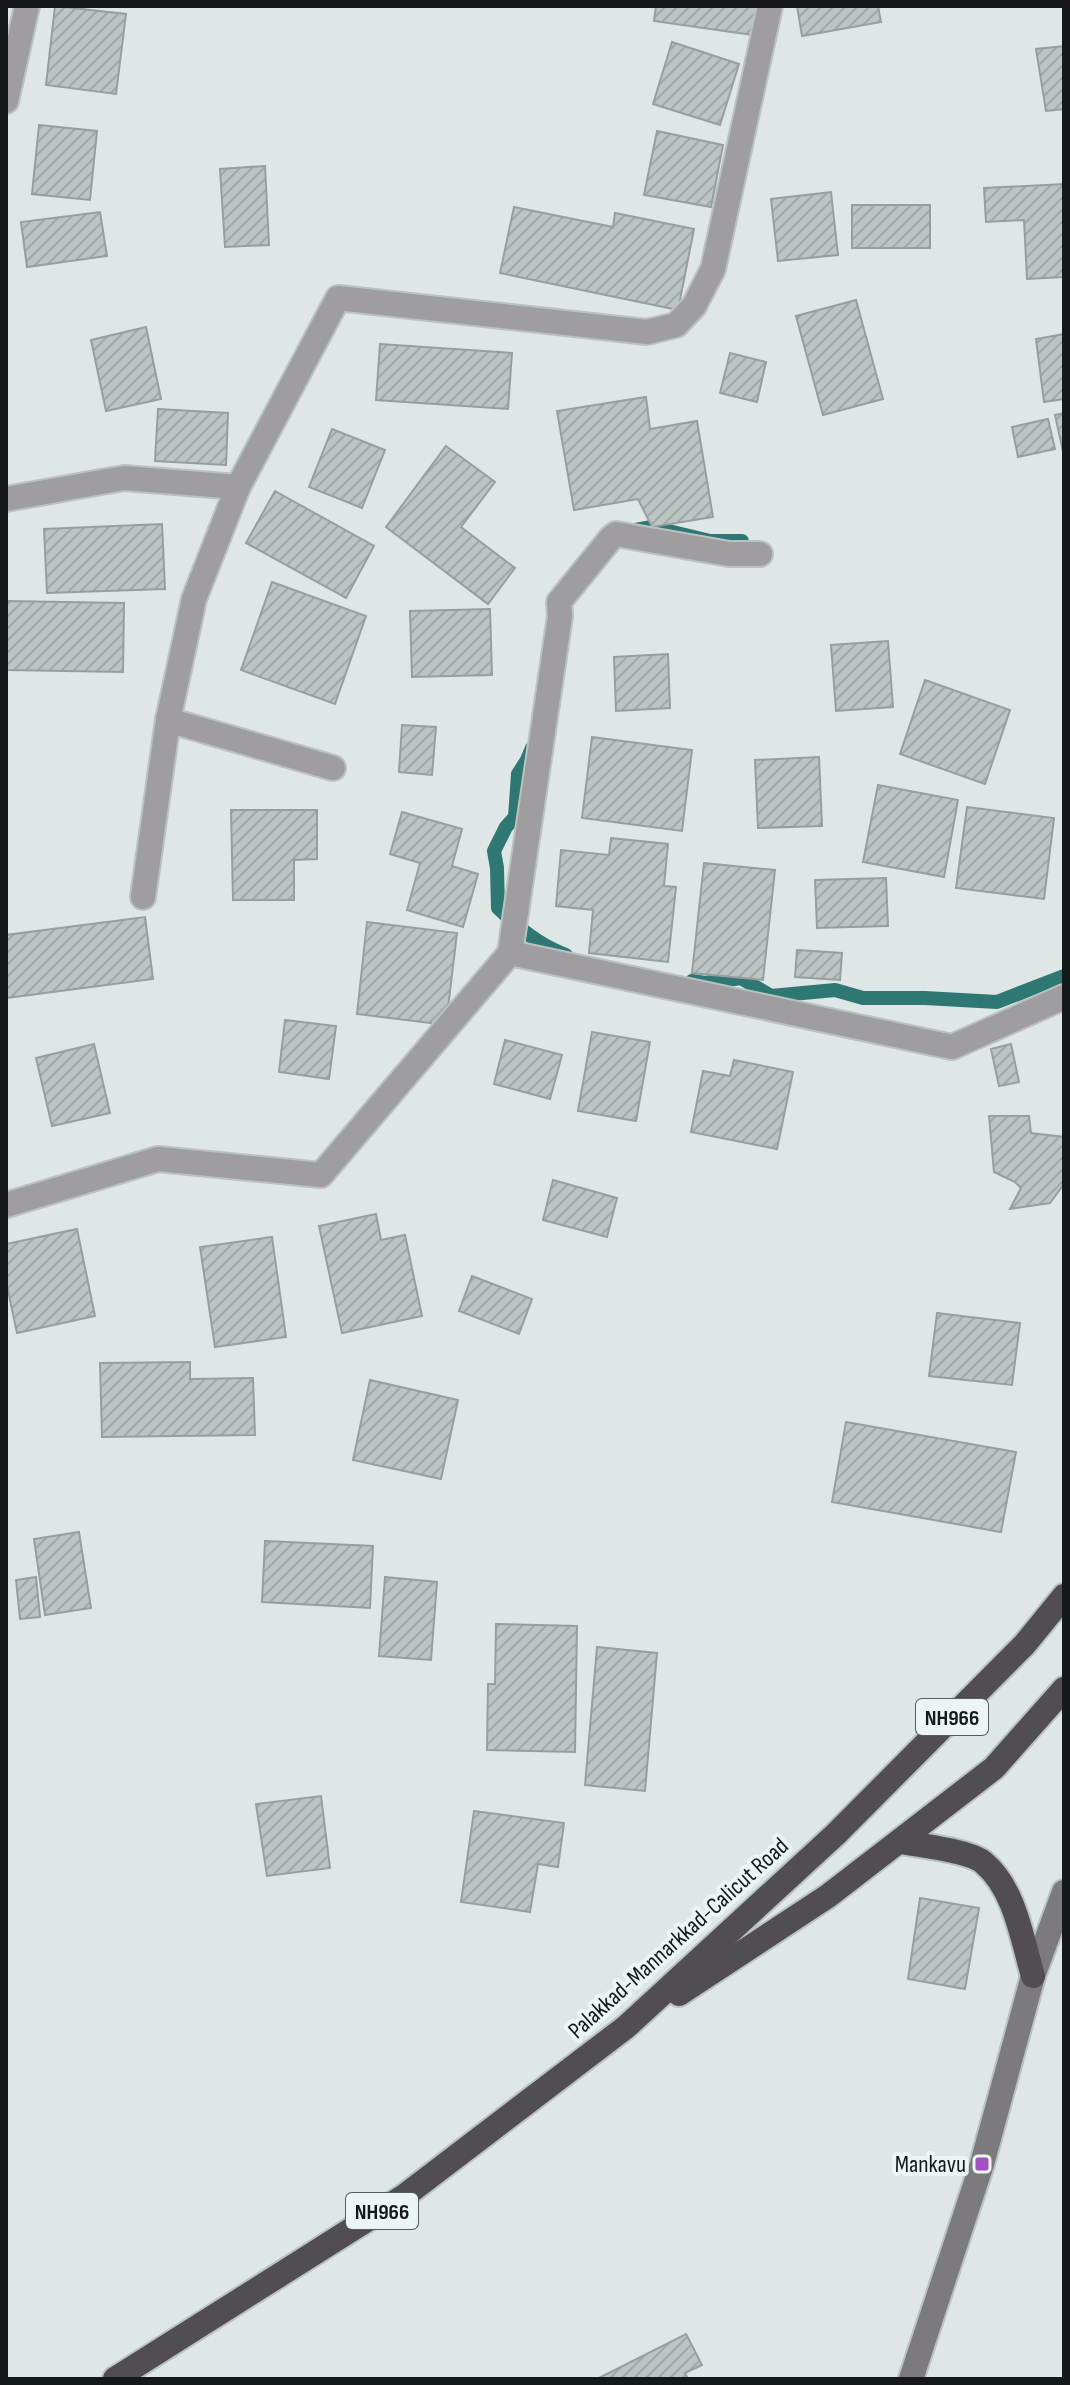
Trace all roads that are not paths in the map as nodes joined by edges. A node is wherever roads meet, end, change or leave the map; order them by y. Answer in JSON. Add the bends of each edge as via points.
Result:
{"nodes":[{"id":1,"x":27,"y":6,"type":"edge"},
{"id":2,"x":770,"y":6,"type":"edge"},
{"id":3,"x":6,"y":101,"type":"edge"},
{"id":4,"x":238,"y":487,"type":"junction"},
{"id":5,"x":6,"y":499,"type":"edge"},
{"id":6,"x":760,"y":554,"type":"dead end"},
{"id":7,"x":168,"y":720,"type":"junction"},
{"id":8,"x":333,"y":768,"type":"dead end"},
{"id":9,"x":143,"y":897,"type":"dead end"},
{"id":10,"x":510,"y":953,"type":"junction"},
{"id":11,"x":1064,"y":997,"type":"edge"},
{"id":12,"x":6,"y":1205,"type":"edge"},
{"id":13,"x":1064,"y":1596,"type":"edge"},
{"id":14,"x":1064,"y":1689,"type":"edge"},
{"id":15,"x":900,"y":1842,"type":"junction"},
{"id":16,"x":1064,"y":1892,"type":"edge"},
{"id":17,"x":1033,"y":1976,"type":"junction"},
{"id":18,"x":626,"y":2027,"type":"junction"},
{"id":19,"x":120,"y":2376,"type":"edge"},
{"id":20,"x":911,"y":2379,"type":"edge"}],
"edges":[{"from":1,"to":3,"type":"street"},
{"from":2,"to":4,"type":"street","via":[[713,269],[694,306],[676,325],[647,332],[338,298]]},
{"from":4,"to":5,"type":"street","via":[[124,478]]},
{"from":4,"to":7,"type":"street","via":[[194,599]]},
{"from":6,"to":10,"type":"street","via":[[729,554],[616,534],[559,602]]},
{"from":7,"to":8,"type":"street"},
{"from":7,"to":9,"type":"street"},
{"from":10,"to":11,"type":"street","via":[[952,1047]]},
{"from":10,"to":12,"type":"street","via":[[321,1175],[158,1159]]},
{"from":13,"to":18,"type":"highway","name":"Palakkad-Mannarkkad-Calicut Road","number":"NH966","via":[[1025,1644],[836,1834]]},
{"from":14,"to":15,"type":"highway","number":"NH966","via":[[994,1768]]},
{"from":15,"to":17,"type":"highway","via":[[983,1861],[1010,1896]]},
{"from":15,"to":18,"type":"highway","number":"NH966","via":[[761,1942]]},
{"from":16,"to":17,"type":"main road"},
{"from":17,"to":20,"type":"main road","via":[[982,2164]]},
{"from":18,"to":19,"type":"highway","name":"Palakkad-Mannarkkad-Calicut Road","number":"NH966","via":[[403,2197]]}]}
